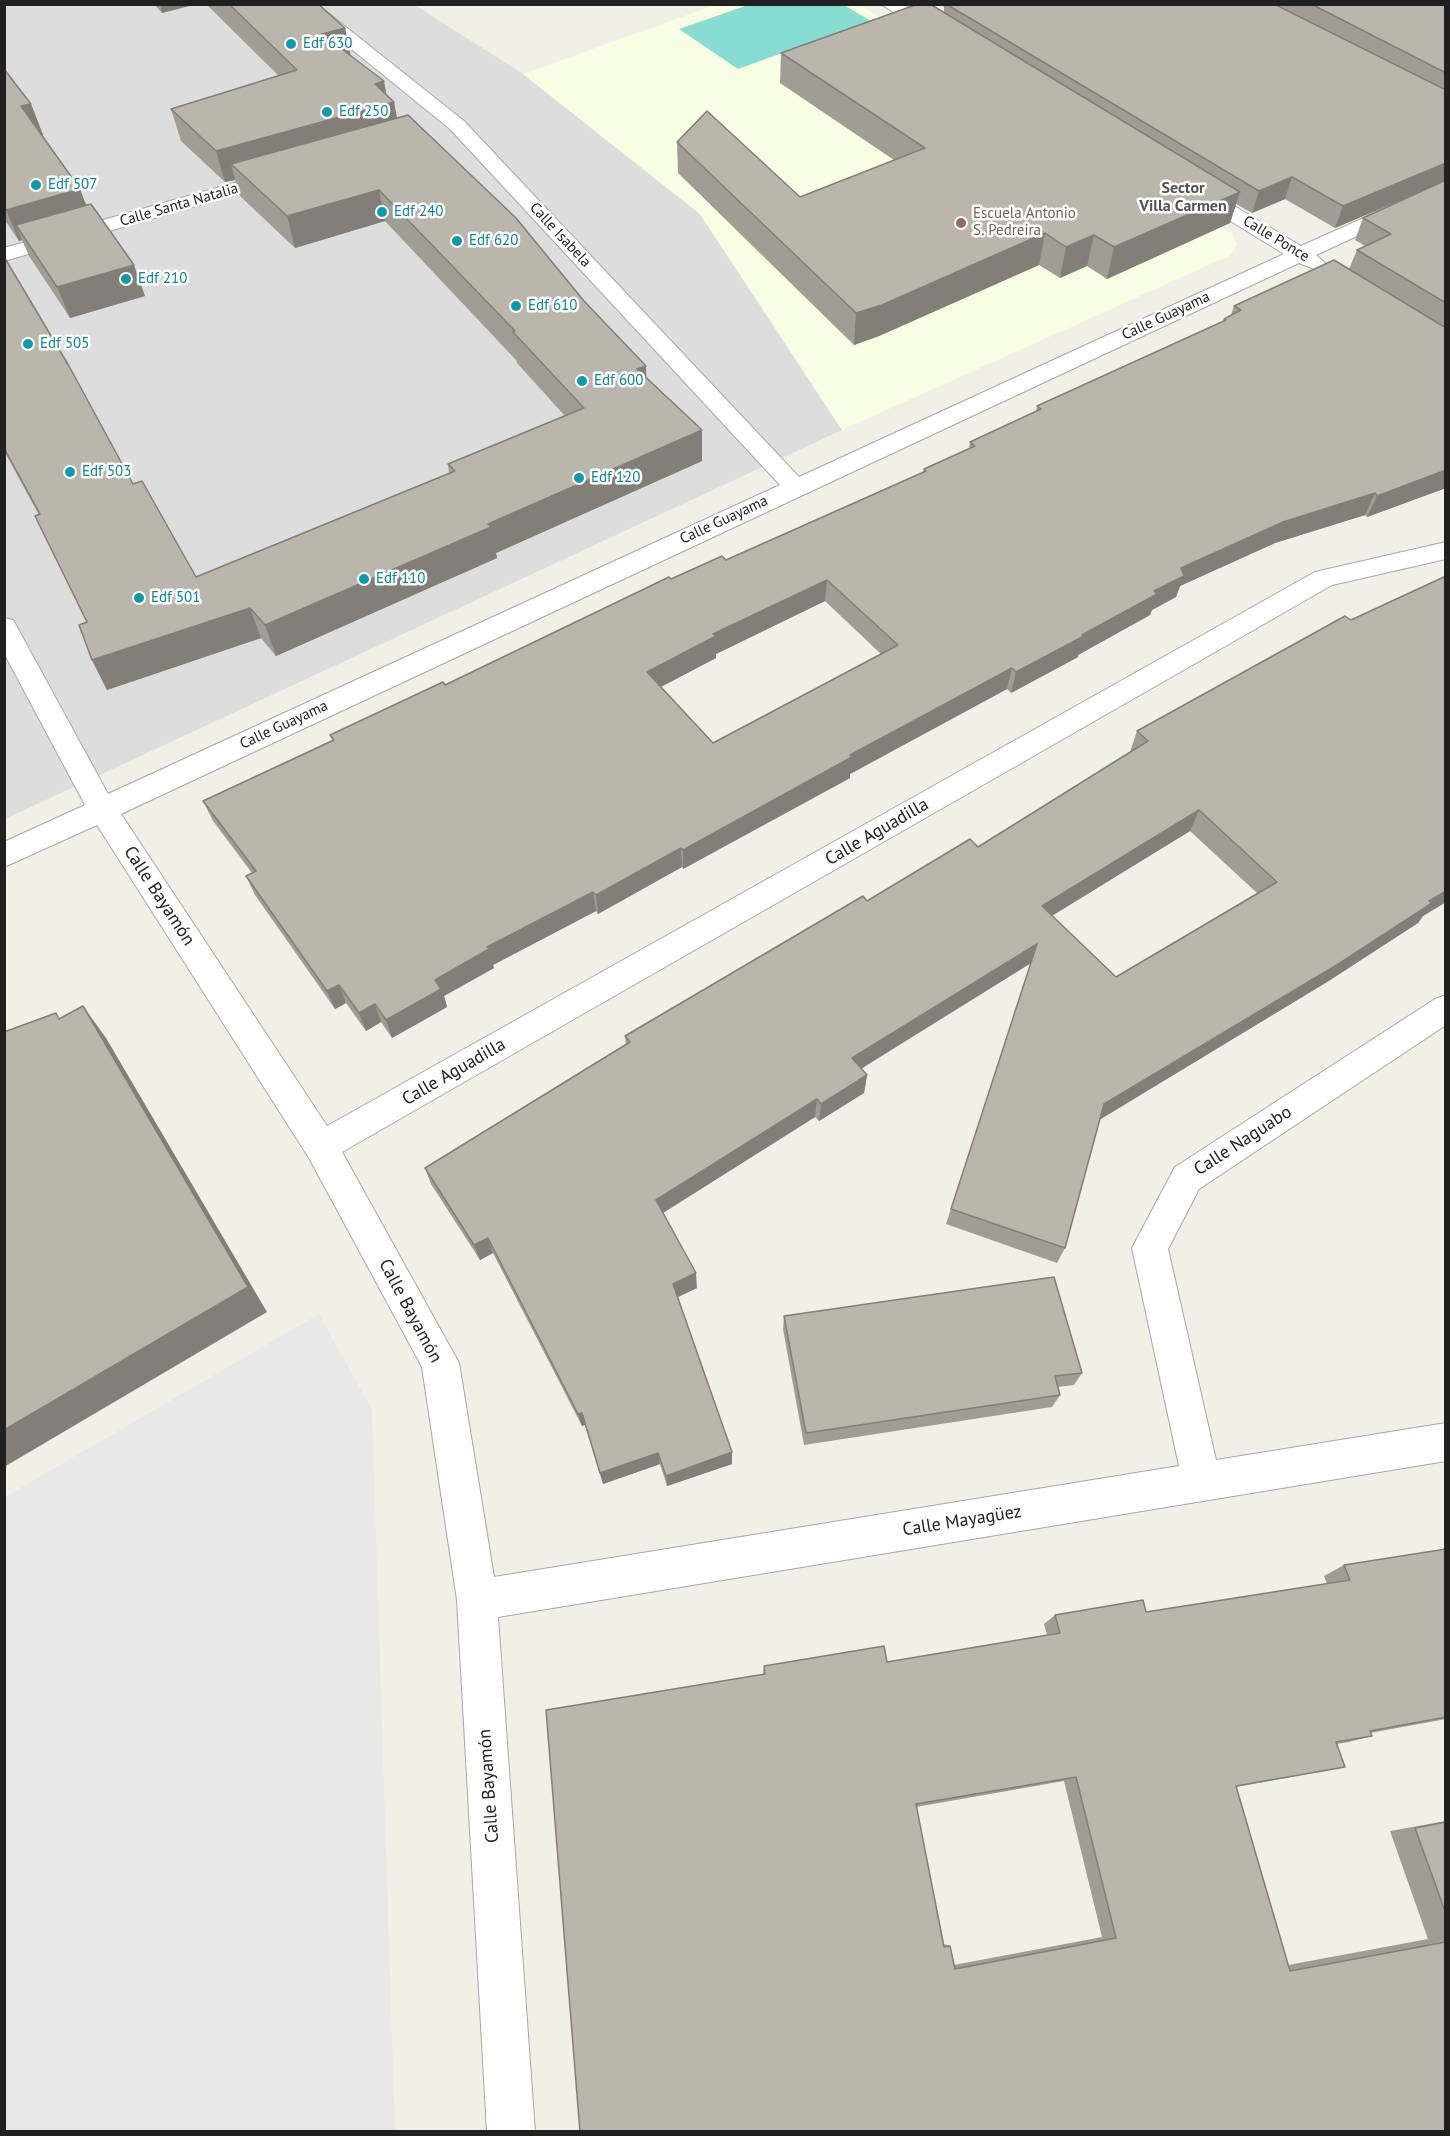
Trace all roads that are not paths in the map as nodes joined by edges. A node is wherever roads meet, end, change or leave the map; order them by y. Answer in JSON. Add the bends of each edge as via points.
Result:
{"nodes":[{"id":1,"x":305,"y":4,"type":"edge"},
{"id":2,"x":890,"y":4,"type":"edge"},
{"id":3,"x":962,"y":48,"type":"edge"},
{"id":4,"x":457,"y":125,"type":"junction"},
{"id":5,"x":434,"y":132,"type":"dead end"},
{"id":6,"x":299,"y":171,"type":"edge"},
{"id":7,"x":1177,"y":179,"type":"edge"},
{"id":8,"x":1446,"y":187,"type":"edge"},
{"id":9,"x":1299,"y":254,"type":"junction"},
{"id":10,"x":4,"y":255,"type":"edge"},
{"id":11,"x":1329,"y":272,"type":"edge"},
{"id":12,"x":795,"y":487,"type":"junction"},
{"id":13,"x":1446,"y":550,"type":"edge"},
{"id":14,"x":4,"y":627,"type":"edge"},
{"id":15,"x":102,"y":809,"type":"junction"},
{"id":16,"x":4,"y":855,"type":"edge"},
{"id":17,"x":1446,"y":1008,"type":"edge"},
{"id":18,"x":321,"y":1147,"type":"junction"},
{"id":19,"x":1446,"y":1442,"type":"edge"},
{"id":20,"x":1202,"y":1482,"type":"junction"},
{"id":21,"x":477,"y":1600,"type":"junction"},
{"id":22,"x":511,"y":2132,"type":"edge"}],
"edges":[{"from":1,"to":4,"type":"street","name":"Calle Isabela"},
{"from":2,"to":3,"type":"street"},
{"from":4,"to":5,"type":"street"},
{"from":4,"to":12,"type":"street","name":"Calle Isabela"},
{"from":6,"to":10,"type":"street","name":"Calle Santa Natalia"},
{"from":7,"to":9,"type":"street","name":"Calle Ponce"},
{"from":8,"to":9,"type":"street","name":"Calle Guayama"},
{"from":9,"to":11,"type":"street","name":"Calle Ponce"},
{"from":9,"to":12,"type":"street","name":"Calle Guayama"},
{"from":12,"to":15,"type":"street","name":"Calle Guayama"},
{"from":13,"to":18,"type":"street","name":"Calle Aguadilla","via":[[1324,578]]},
{"from":14,"to":15,"type":"street","name":"Calle Bayamón"},
{"from":15,"to":16,"type":"street","name":"Calle Guayama"},
{"from":15,"to":18,"type":"street","name":"Calle Bayamón"},
{"from":17,"to":20,"type":"street","name":"Calle Naguabo","via":[[1188,1178],[1150,1248]]},
{"from":18,"to":21,"type":"street","name":"Calle Bayamón","via":[[440,1363]]},
{"from":19,"to":20,"type":"street","name":"Calle Mayagüez"},
{"from":20,"to":21,"type":"street","name":"Calle Mayagüez"},
{"from":21,"to":22,"type":"street","name":"Calle Bayamón"}]}
